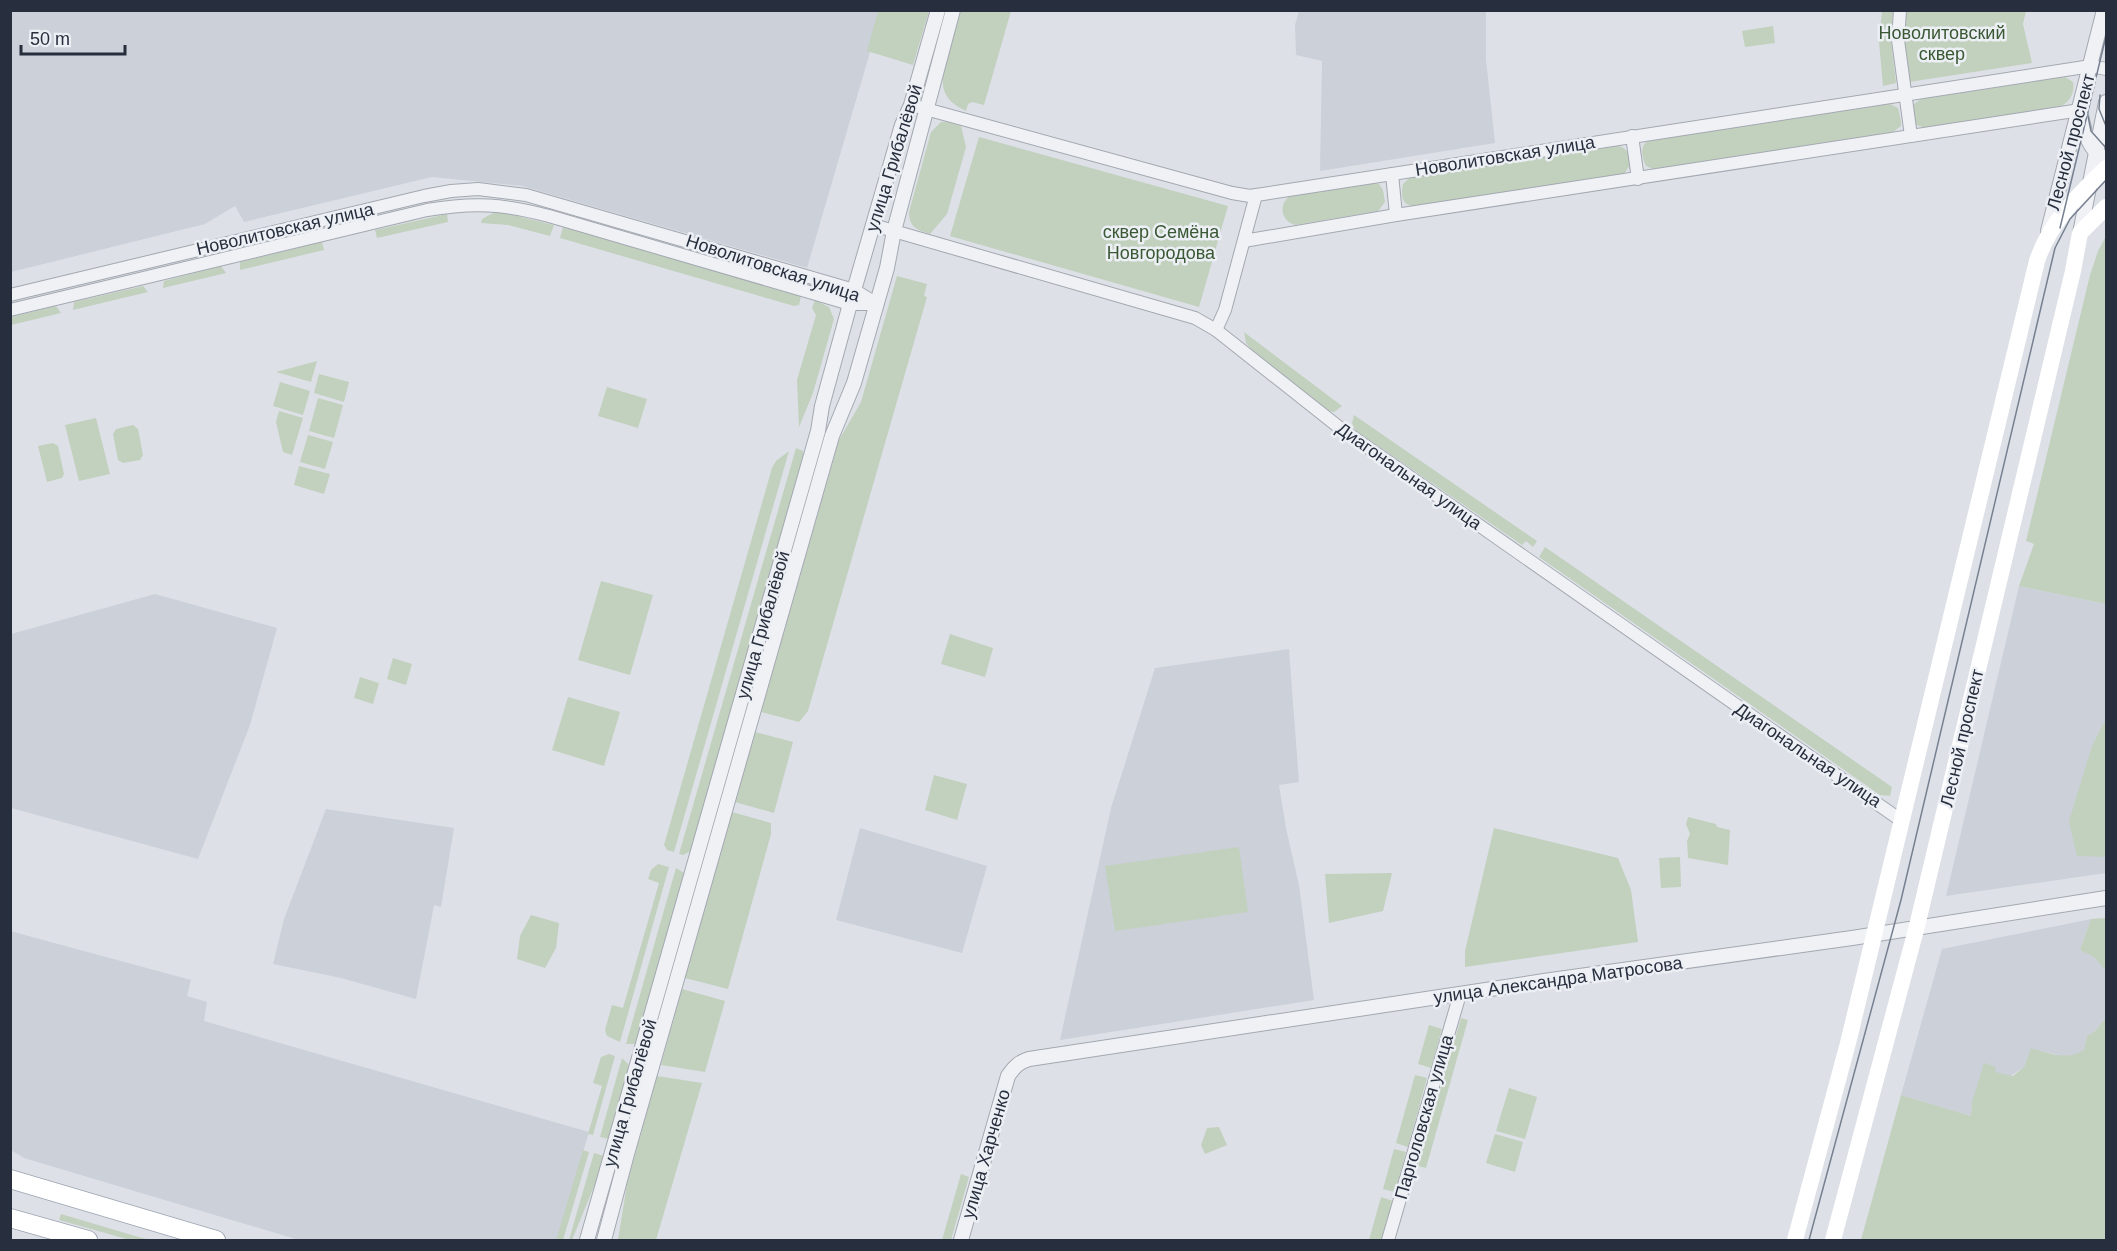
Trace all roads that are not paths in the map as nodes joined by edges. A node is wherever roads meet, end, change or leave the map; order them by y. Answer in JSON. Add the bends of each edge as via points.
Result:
{"nodes":[{"id":1,"x":938,"y":10,"type":"edge"},
{"id":2,"x":953,"y":10,"type":"edge"},
{"id":3,"x":1900,"y":10,"type":"edge"},
{"id":4,"x":2104,"y":10,"type":"edge"},
{"id":5,"x":2091,"y":66,"type":"junction"},
{"id":6,"x":2106,"y":69,"type":"edge"},
{"id":7,"x":1905,"y":95,"type":"junction"},
{"id":8,"x":2106,"y":102,"type":"edge"},
{"id":9,"x":911,"y":105,"type":"junction"},
{"id":10,"x":928,"y":109,"type":"junction"},
{"id":11,"x":2080,"y":110,"type":"junction"},
{"id":12,"x":1632,"y":136,"type":"junction"},
{"id":13,"x":1911,"y":136,"type":"junction"},
{"id":14,"x":2101,"y":155,"type":"edge"},
{"id":15,"x":2106,"y":168,"type":"edge"},
{"id":16,"x":1392,"y":174,"type":"junction"},
{"id":17,"x":1638,"y":179,"type":"junction"},
{"id":18,"x":2089,"y":185,"type":"junction"},
{"id":19,"x":1256,"y":195,"type":"junction"},
{"id":20,"x":2106,"y":207,"type":"edge"},
{"id":21,"x":1396,"y":215,"type":"junction"},
{"id":22,"x":873,"y":225,"type":"junction"},
{"id":23,"x":894,"y":231,"type":"junction"},
{"id":24,"x":2080,"y":233,"type":"junction"},
{"id":25,"x":2046,"y":238,"type":"junction"},
{"id":26,"x":1244,"y":241,"type":"junction"},
{"id":27,"x":854,"y":290,"type":"junction"},
{"id":28,"x":10,"y":295,"type":"edge"},
{"id":29,"x":850,"y":304,"type":"junction"},
{"id":30,"x":877,"y":304,"type":"junction"},
{"id":31,"x":10,"y":310,"type":"edge"},
{"id":32,"x":1216,"y":330,"type":"junction"},
{"id":33,"x":1902,"y":821,"type":"junction"},
{"id":34,"x":2106,"y":898,"type":"edge"},
{"id":35,"x":1917,"y":926,"type":"junction"},
{"id":36,"x":1875,"y":934,"type":"junction"},
{"id":37,"x":1460,"y":994,"type":"junction"},
{"id":38,"x":1013,"y":1068,"type":"joint"},
{"id":39,"x":10,"y":1179,"type":"edge"},
{"id":40,"x":10,"y":1218,"type":"edge"},
{"id":41,"x":88,"y":1240,"type":"edge"},
{"id":42,"x":216,"y":1240,"type":"edge"},
{"id":43,"x":587,"y":1240,"type":"edge"},
{"id":44,"x":604,"y":1240,"type":"edge"},
{"id":45,"x":961,"y":1240,"type":"edge"},
{"id":46,"x":1388,"y":1240,"type":"edge"},
{"id":47,"x":1795,"y":1240,"type":"edge"},
{"id":48,"x":1833,"y":1240,"type":"edge"}],
"edges":[{"from":1,"to":9,"type":"street","name":"улица Грибалёвой"},
{"from":2,"to":10,"type":"street","name":"улица Грибалёвой"},
{"from":3,"to":7,"type":"street","via":[[1898,40]]},
{"from":4,"to":5,"type":"street","name":"Лесной проспект"},
{"from":5,"to":6,"type":"street","name":"Новолитовская улица"},
{"from":5,"to":7,"type":"street","name":"Новолитовская улица"},
{"from":5,"to":11,"type":"street","name":"Лесной проспект"},
{"from":7,"to":12,"type":"street","name":"Новолитовская улица"},
{"from":7,"to":13,"type":"street"},
{"from":8,"to":14,"type":"street","name":"Лесной проспект"},
{"from":9,"to":10,"type":"street","name":"Новолитовская улица"},
{"from":9,"to":22,"type":"street","name":"улица Грибалёвой"},
{"from":10,"to":19,"type":"street","name":"Новолитовская улица","via":[[1232,193]]},
{"from":10,"to":23,"type":"street","name":"улица Грибалёвой"},
{"from":11,"to":13,"type":"street"},
{"from":11,"to":14,"type":"street","via":[[2083,130]]},
{"from":11,"to":25,"type":"street","name":"Лесной проспект"},
{"from":12,"to":16,"type":"street","name":"Новолитовская улица"},
{"from":12,"to":17,"type":"street"},
{"from":13,"to":17,"type":"street"},
{"from":14,"to":18,"type":"street","name":"Лесной проспект"},
{"from":15,"to":18,"type":"main road","name":"Лесной проспект"},
{"from":16,"to":19,"type":"street","name":"Новолитовская улица"},
{"from":16,"to":21,"type":"street"},
{"from":17,"to":21,"type":"street"},
{"from":18,"to":24,"type":"street","name":"Лесной проспект"},
{"from":18,"to":25,"type":"main road","name":"Лесной проспект","via":[[2064,209]]},
{"from":19,"to":26,"type":"street"},
{"from":20,"to":24,"type":"main road","name":"Лесной проспект"},
{"from":21,"to":26,"type":"street"},
{"from":22,"to":23,"type":"street","name":"Диагональная улица"},
{"from":22,"to":27,"type":"street","name":"улица Грибалёвой"},
{"from":23,"to":30,"type":"street","name":"улица Грибалёвой"},
{"from":23,"to":32,"type":"street","name":"Диагональная улица","via":[[1195,318]]},
{"from":24,"to":35,"type":"main road","name":"Лесной проспект"},
{"from":25,"to":33,"type":"main road","name":"Лесной проспект","via":[[2034,273]]},
{"from":26,"to":32,"type":"street"},
{"from":27,"to":28,"type":"street","name":"Новолитовская улица","via":[[553,202],[478,189],[424,196]]},
{"from":27,"to":29,"type":"street","name":"улица Грибалёвой"},
{"from":27,"to":30,"type":"street","name":"Новолитовская улица"},
{"from":29,"to":30,"type":"street","name":"Новолитовская улица"},
{"from":29,"to":31,"type":"street","name":"Новолитовская улица","via":[[549,216],[479,204],[427,210]]},
{"from":29,"to":43,"type":"street","name":"улица Грибалёвой"},
{"from":30,"to":44,"type":"street","name":"улица Грибалёвой","via":[[854,384],[832,436]]},
{"from":32,"to":33,"type":"street","name":"Диагональная улица","via":[[1340,428]]},
{"from":33,"to":36,"type":"main road","name":"Лесной проспект"},
{"from":34,"to":35,"type":"street","name":"улица Александра Матросова"},
{"from":35,"to":36,"type":"street","name":"улица Александра Матросова"},
{"from":35,"to":48,"type":"main road","name":"Лесной проспект"},
{"from":36,"to":37,"type":"street","name":"улица Александра Матросова"},
{"from":36,"to":47,"type":"main road","name":"Лесной проспект"},
{"from":37,"to":38,"type":"street","name":"улица Александра Матросова","via":[[1029,1059]]},
{"from":37,"to":46,"type":"street","name":"Парголовская улица"},
{"from":38,"to":45,"type":"street","name":"улица Харченко"},
{"from":39,"to":42,"type":"main road"},
{"from":40,"to":41,"type":"main road"}]}
